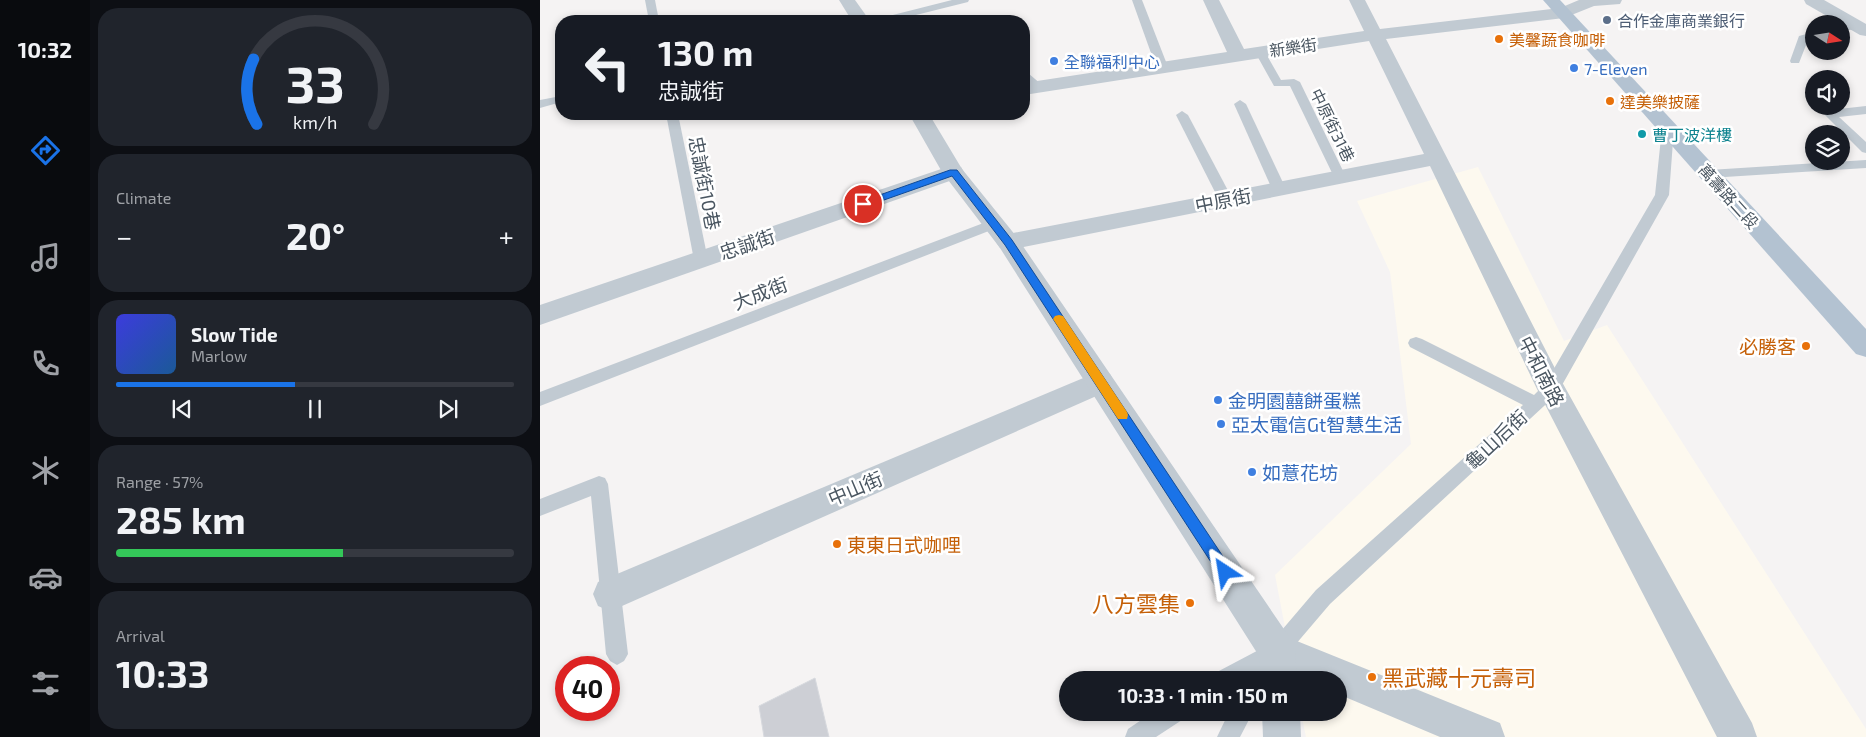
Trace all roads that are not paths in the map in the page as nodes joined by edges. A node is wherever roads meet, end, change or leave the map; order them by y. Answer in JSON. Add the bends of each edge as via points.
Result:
{"nodes":[{"id":1,"x":650,"y":0,"type":"edge"},
{"id":2,"x":847,"y":0,"type":"edge"},
{"id":3,"x":964,"y":0,"type":"edge"},
{"id":4,"x":1137,"y":0,"type":"edge"},
{"id":5,"x":1211,"y":0,"type":"edge"},
{"id":6,"x":1357,"y":0,"type":"edge"},
{"id":7,"x":1614,"y":0,"type":"edge"},
{"id":8,"x":1812,"y":0,"type":"edge"},
{"id":9,"x":1557,"y":6,"type":"edge"},
{"id":10,"x":653,"y":15,"type":"edge"},
{"id":11,"x":857,"y":15,"type":"edge"},
{"id":12,"x":905,"y":15,"type":"edge"},
{"id":13,"x":1855,"y":28,"type":"edge"},
{"id":14,"x":1374,"y":35,"type":"junction"},
{"id":15,"x":1805,"y":37,"type":"edge"},
{"id":16,"x":1260,"y":52,"type":"junction"},
{"id":17,"x":1238,"y":55,"type":"junction"},
{"id":18,"x":1795,"y":62,"type":"dead end"},
{"id":19,"x":1162,"y":67,"type":"junction"},
{"id":20,"x":1031,"y":88,"type":"edge"},
{"id":21,"x":555,"y":100,"type":"edge"},
{"id":22,"x":540,"y":104,"type":"edge"},
{"id":23,"x":1240,"y":104,"type":"dead end"},
{"id":24,"x":1866,"y":110,"type":"edge"},
{"id":25,"x":1182,"y":115,"type":"dead end"},
{"id":26,"x":673,"y":120,"type":"edge"},
{"id":27,"x":923,"y":120,"type":"edge"},
{"id":28,"x":1668,"y":128,"type":"junction"},
{"id":29,"x":1866,"y":148,"type":"edge"},
{"id":30,"x":1437,"y":158,"type":"junction"},
{"id":31,"x":1866,"y":164,"type":"edge"},
{"id":32,"x":953,"y":172,"type":"junction"},
{"id":33,"x":1709,"y":174,"type":"junction"},
{"id":34,"x":1340,"y":177,"type":"junction"},
{"id":35,"x":1279,"y":189,"type":"junction"},
{"id":36,"x":1226,"y":200,"type":"junction"},
{"id":37,"x":1002,"y":233,"type":"junction"},
{"id":38,"x":701,"y":260,"type":"junction"},
{"id":39,"x":540,"y":315,"type":"edge"},
{"id":40,"x":1416,"y":343,"type":"dead end"},
{"id":41,"x":1866,"y":348,"type":"edge"},
{"id":42,"x":1100,"y":382,"type":"junction"},
{"id":43,"x":1543,"y":396,"type":"junction"},
{"id":44,"x":540,"y":398,"type":"edge"},
{"id":45,"x":540,"y":508,"type":"edge"},
{"id":46,"x":610,"y":594,"type":"junction"},
{"id":47,"x":617,"y":654,"type":"dead end"},
{"id":48,"x":1272,"y":670,"type":"edge"},
{"id":49,"x":1160,"y":721,"type":"edge"},
{"id":50,"x":1237,"y":721,"type":"edge"},
{"id":51,"x":1281,"y":721,"type":"edge"},
{"id":52,"x":1136,"y":737,"type":"edge"},
{"id":53,"x":1228,"y":737,"type":"edge"},
{"id":54,"x":1282,"y":737,"type":"edge"},
{"id":55,"x":1486,"y":737,"type":"edge"},
{"id":56,"x":1738,"y":737,"type":"edge"}],
"edges":[{"from":1,"to":10,"type":"lane"},
{"from":2,"to":11,"type":"street"},
{"from":3,"to":12,"type":"lane"},
{"from":4,"to":19,"type":"lane"},
{"from":5,"to":17,"type":"street"},
{"from":6,"to":14,"type":"street","name":"中和南路"},
{"from":7,"to":9,"type":"street","name":"新樂街"},
{"from":8,"to":13,"type":"street"},
{"from":9,"to":14,"type":"street","name":"新樂街"},
{"from":9,"to":28,"type":"main road","name":"萬壽路二段"},
{"from":14,"to":16,"type":"street","name":"新樂街"},
{"from":14,"to":30,"type":"street","name":"中和南路"},
{"from":15,"to":18,"type":"lane"},
{"from":16,"to":17,"type":"street","name":"新樂街"},
{"from":16,"to":34,"type":"lane","name":"中原街31巷","via":[[1278,84],[1294,82]]},
{"from":17,"to":19,"type":"street","name":"新樂街"},
{"from":19,"to":20,"type":"street","name":"新樂街"},
{"from":21,"to":22,"type":"lane"},
{"from":23,"to":35,"type":"lane"},
{"from":24,"to":29,"type":"lane","via":[[1830,114]]},
{"from":25,"to":36,"type":"lane"},
{"from":26,"to":38,"type":"lane","name":"忠誠街10巷"},
{"from":27,"to":32,"type":"street"},
{"from":28,"to":33,"type":"main road","name":"萬壽路二段"},
{"from":28,"to":43,"type":"lane","name":"龜山后街","via":[[1662,195]]},
{"from":30,"to":34,"type":"street","name":"中原街"},
{"from":30,"to":43,"type":"street","name":"中和南路"},
{"from":31,"to":33,"type":"lane"},
{"from":32,"to":37,"type":"street"},
{"from":32,"to":38,"type":"street","name":"忠誠街"},
{"from":33,"to":41,"type":"main road","name":"萬壽路二段"},
{"from":34,"to":35,"type":"street","name":"中原街"},
{"from":35,"to":36,"type":"street","name":"中原街"},
{"from":36,"to":37,"type":"street","name":"中原街"},
{"from":37,"to":42,"type":"street"},
{"from":37,"to":44,"type":"lane","name":"大成街"},
{"from":38,"to":39,"type":"street","name":"忠誠街"},
{"from":40,"to":43,"type":"lane"},
{"from":42,"to":46,"type":"street","name":"中山街"},
{"from":42,"to":48,"type":"street"},
{"from":43,"to":48,"type":"lane","name":"龜山后街","via":[[1323,597]]},
{"from":43,"to":56,"type":"street","name":"中和南路"},
{"from":45,"to":46,"type":"lane","via":[[599,484]]},
{"from":46,"to":47,"type":"lane"},
{"from":48,"to":55,"type":"street"},
{"from":49,"to":52,"type":"lane"},
{"from":50,"to":53,"type":"lane"},
{"from":51,"to":54,"type":"street"}]}
